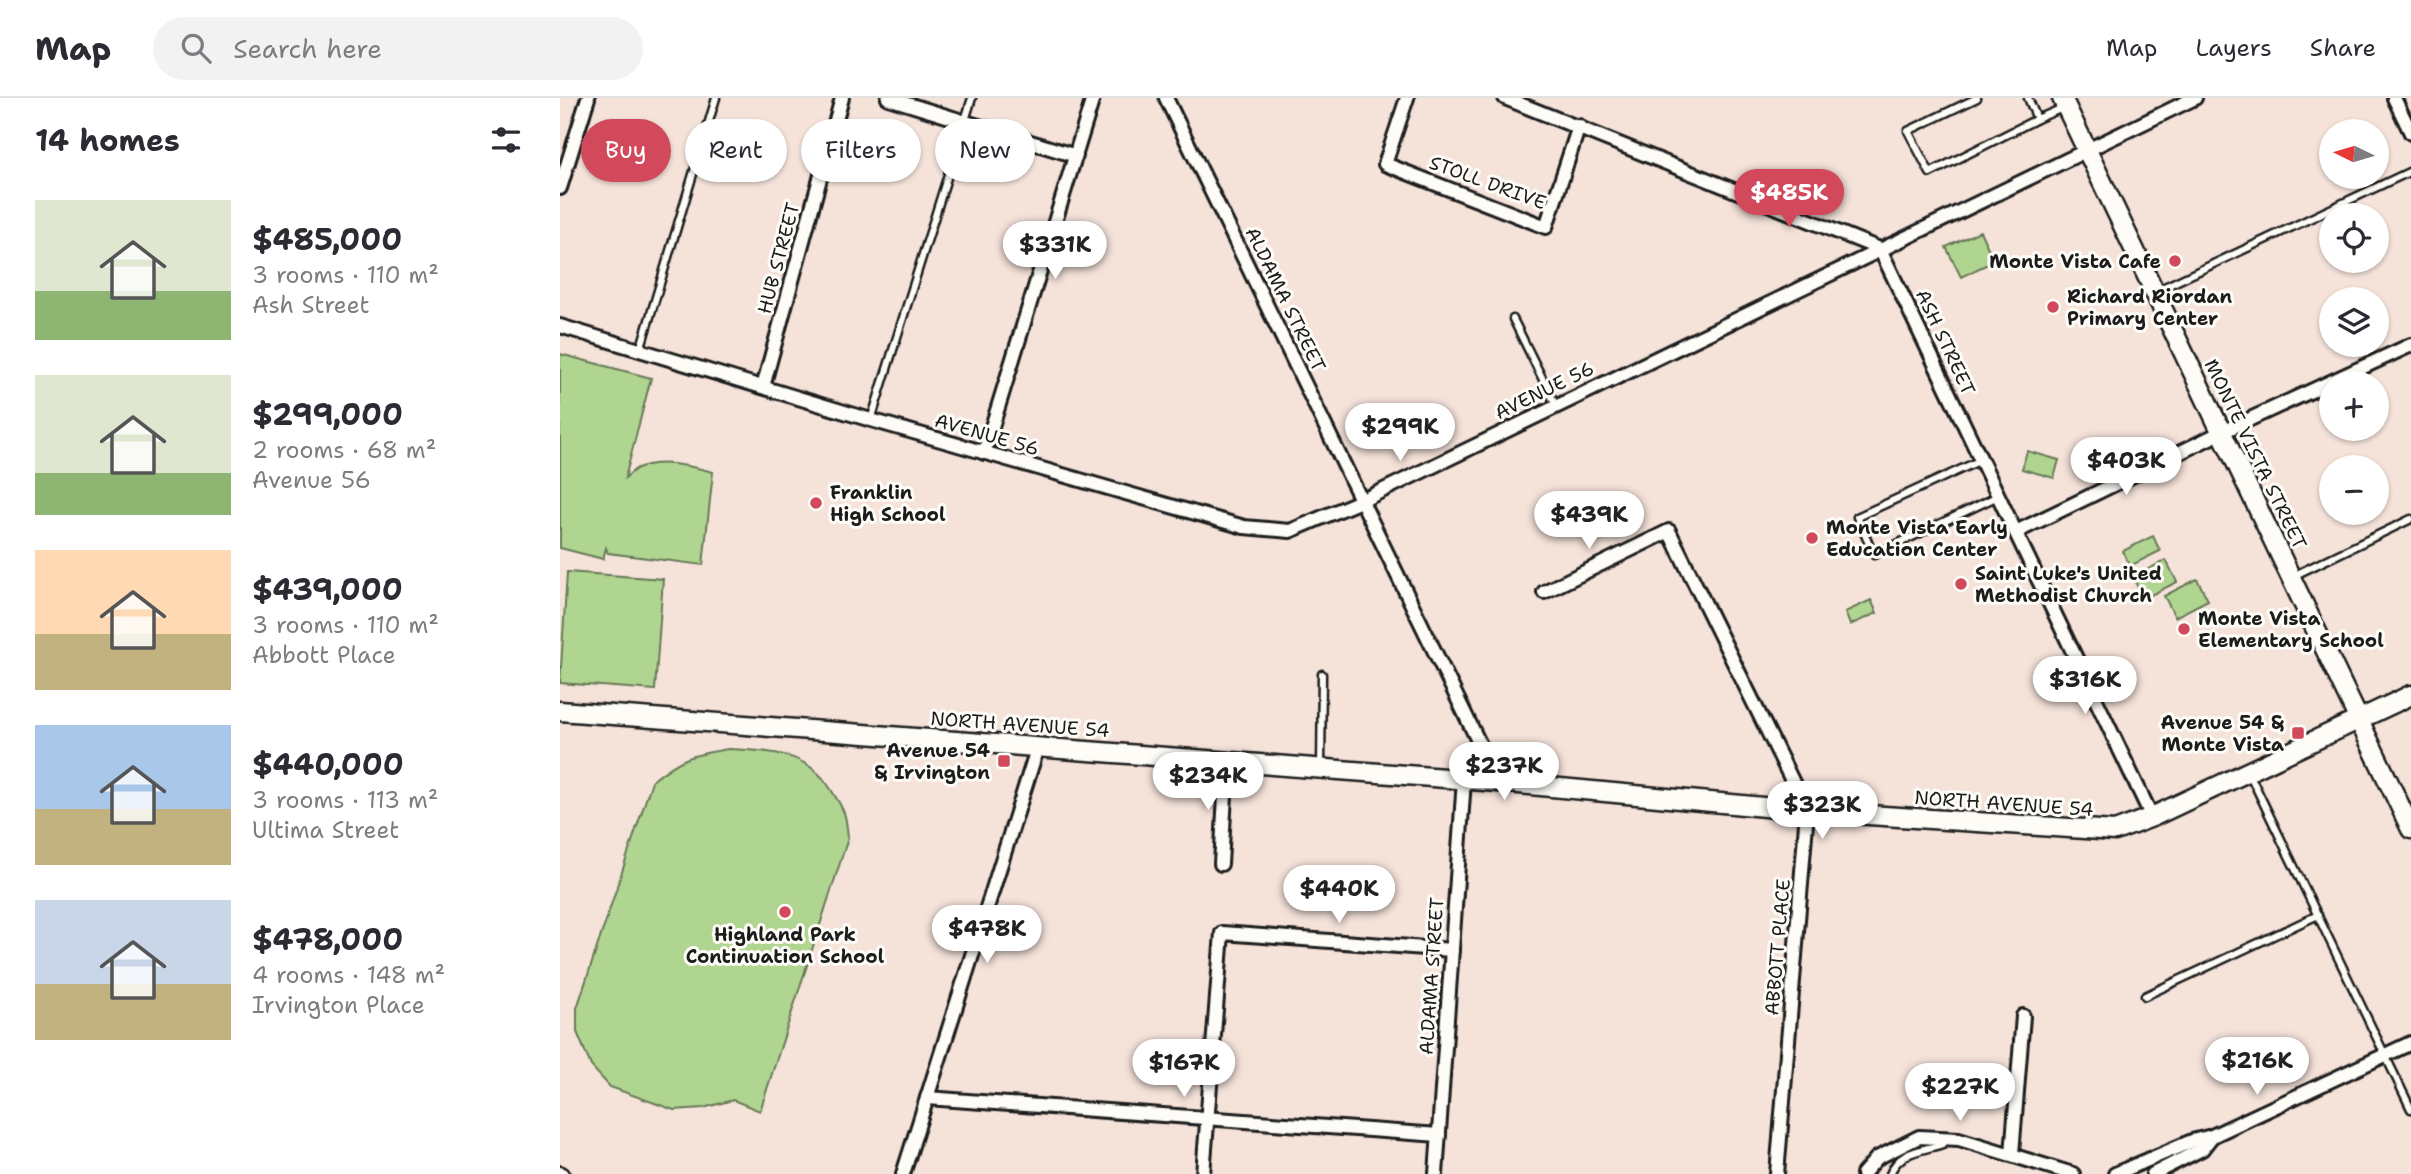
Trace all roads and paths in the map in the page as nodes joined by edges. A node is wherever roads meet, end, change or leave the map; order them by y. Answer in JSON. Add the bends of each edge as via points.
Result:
{"nodes":[{"id":1,"x":588,"y":98,"type":"edge"},
{"id":2,"x":716,"y":98,"type":"edge"},
{"id":3,"x":842,"y":98,"type":"edge"},
{"id":4,"x":888,"y":98,"type":"edge"},
{"id":5,"x":972,"y":98,"type":"edge"},
{"id":6,"x":1094,"y":98,"type":"edge"},
{"id":7,"x":1166,"y":98,"type":"edge"},
{"id":8,"x":1407,"y":98,"type":"edge"},
{"id":9,"x":1505,"y":98,"type":"edge"},
{"id":10,"x":1977,"y":98,"type":"edge"},
{"id":11,"x":2028,"y":98,"type":"edge"},
{"id":12,"x":2195,"y":98,"type":"edge"},
{"id":13,"x":2394,"y":98,"type":"edge"},
{"id":14,"x":2064,"y":102,"type":"edge"},
{"id":15,"x":955,"y":119,"type":"edge"},
{"id":16,"x":966,"y":119,"type":"edge"},
{"id":17,"x":2037,"y":119,"type":"junction"},
{"id":18,"x":1579,"y":126,"type":"junction"},
{"id":19,"x":2411,"y":134,"type":"edge"},
{"id":20,"x":1035,"y":143,"type":"edge"},
{"id":21,"x":2087,"y":150,"type":"junction"},
{"id":22,"x":1076,"y":156,"type":"junction"},
{"id":23,"x":2411,"y":171,"type":"edge"},
{"id":24,"x":946,"y":182,"type":"edge"},
{"id":25,"x":560,"y":188,"type":"edge"},
{"id":26,"x":1880,"y":248,"type":"junction"},
{"id":27,"x":2155,"y":292,"type":"junction"},
{"id":28,"x":1513,"y":319,"type":"dead end"},
{"id":29,"x":560,"y":326,"type":"edge"},
{"id":30,"x":2411,"y":345,"type":"edge"},
{"id":31,"x":640,"y":350,"type":"junction"},
{"id":32,"x":763,"y":387,"type":"junction"},
{"id":33,"x":1556,"y":406,"type":"junction"},
{"id":34,"x":871,"y":420,"type":"junction"},
{"id":35,"x":2222,"y":432,"type":"junction"},
{"id":36,"x":984,"y":453,"type":"junction"},
{"id":37,"x":1981,"y":460,"type":"junction"},
{"id":38,"x":1998,"y":495,"type":"junction"},
{"id":39,"x":1363,"y":500,"type":"junction"},
{"id":40,"x":2411,"y":519,"type":"edge"},
{"id":41,"x":2016,"y":532,"type":"junction"},
{"id":42,"x":2291,"y":576,"type":"junction"},
{"id":43,"x":1544,"y":592,"type":"dead end"},
{"id":44,"x":1322,"y":674,"type":"dead end"},
{"id":45,"x":2411,"y":695,"type":"edge"},
{"id":46,"x":560,"y":711,"type":"edge"},
{"id":47,"x":2358,"y":720,"type":"junction"},
{"id":48,"x":1038,"y":746,"type":"junction"},
{"id":49,"x":1227,"y":761,"type":"junction"},
{"id":50,"x":1321,"y":769,"type":"junction"},
{"id":51,"x":2248,"y":771,"type":"junction"},
{"id":52,"x":1464,"y":780,"type":"junction"},
{"id":53,"x":1498,"y":782,"type":"junction"},
{"id":54,"x":1807,"y":811,"type":"junction"},
{"id":55,"x":2152,"y":817,"type":"junction"},
{"id":56,"x":2411,"y":829,"type":"edge"},
{"id":57,"x":1221,"y":864,"type":"dead end"},
{"id":58,"x":2318,"y":915,"type":"junction"},
{"id":59,"x":1452,"y":950,"type":"junction"},
{"id":60,"x":2145,"y":996,"type":"dead end"},
{"id":61,"x":2023,"y":1016,"type":"dead end"},
{"id":62,"x":2411,"y":1043,"type":"edge"},
{"id":63,"x":2386,"y":1056,"type":"junction"},
{"id":64,"x":927,"y":1098,"type":"junction"},
{"id":65,"x":2411,"y":1109,"type":"edge"},
{"id":66,"x":1208,"y":1117,"type":"junction"},
{"id":67,"x":1439,"y":1135,"type":"junction"},
{"id":68,"x":2212,"y":1136,"type":"junction"},
{"id":69,"x":1947,"y":1139,"type":"junction"},
{"id":70,"x":2012,"y":1154,"type":"junction"},
{"id":71,"x":903,"y":1174,"type":"edge"},
{"id":72,"x":1203,"y":1174,"type":"edge"},
{"id":73,"x":1436,"y":1174,"type":"edge"},
{"id":74,"x":1777,"y":1174,"type":"edge"},
{"id":75,"x":1863,"y":1174,"type":"edge"},
{"id":76,"x":1889,"y":1174,"type":"edge"},
{"id":77,"x":2073,"y":1174,"type":"edge"},
{"id":78,"x":2115,"y":1174,"type":"edge"},
{"id":79,"x":2152,"y":1174,"type":"edge"}],
"edges":[{"from":1,"to":25,"type":"street"},
{"from":2,"to":31,"type":"lane"},
{"from":3,"to":32,"type":"street","name":"HUB STREET"},
{"from":4,"to":15,"type":"street"},
{"from":5,"to":16,"type":"lane"},
{"from":6,"to":22,"type":"street"},
{"from":7,"to":39,"type":"street","name":"ALDAMA STREET"},
{"from":8,"to":18,"type":"street","name":"STOLL DRIVE","via":[[1385,164],[1546,227]]},
{"from":9,"to":18,"type":"street"},
{"from":10,"to":17,"type":"lane","via":[[1908,131],[1930,173]]},
{"from":11,"to":17,"type":"lane"},
{"from":12,"to":21,"type":"street","name":"AVENUE 56"},
{"from":13,"to":19,"type":"street"},
{"from":14,"to":17,"type":"lane"},
{"from":14,"to":21,"type":"street","name":"MONTE VISTA STREET"},
{"from":18,"to":26,"type":"street"},
{"from":20,"to":22,"type":"street"},
{"from":21,"to":26,"type":"street","name":"AVENUE 56"},
{"from":21,"to":27,"type":"street","name":"MONTE VISTA STREET"},
{"from":22,"to":36,"type":"street"},
{"from":23,"to":27,"type":"lane"},
{"from":24,"to":34,"type":"lane"},
{"from":26,"to":33,"type":"street","name":"AVENUE 56"},
{"from":26,"to":37,"type":"street","name":"ASH STREET"},
{"from":27,"to":35,"type":"street","name":"MONTE VISTA STREET"},
{"from":28,"to":33,"type":"lane"},
{"from":29,"to":31,"type":"street","name":"AVENUE 56"},
{"from":30,"to":35,"type":"street"},
{"from":31,"to":32,"type":"street","name":"AVENUE 56"},
{"from":32,"to":34,"type":"street","name":"AVENUE 56"},
{"from":33,"to":39,"type":"street","name":"AVENUE 56"},
{"from":34,"to":36,"type":"street","name":"AVENUE 56"},
{"from":35,"to":41,"type":"street"},
{"from":35,"to":42,"type":"street","name":"MONTE VISTA STREET"},
{"from":36,"to":39,"type":"street","name":"AVENUE 56","via":[[1269,531],[1290,531]]},
{"from":37,"to":38,"type":"street","name":"ASH STREET"},
{"from":37,"to":38,"type":"lane","via":[[1857,517],[1874,555]]},
{"from":38,"to":41,"type":"street","name":"ASH STREET"},
{"from":39,"to":53,"type":"street","name":"ALDAMA STREET"},
{"from":40,"to":42,"type":"lane"},
{"from":41,"to":55,"type":"street","name":"ASH STREET"},
{"from":42,"to":47,"type":"street","name":"MONTE VISTA STREET"},
{"from":43,"to":54,"type":"street","via":[[1669,531]]},
{"from":44,"to":50,"type":"lane"},
{"from":45,"to":47,"type":"street","name":"NORTH AVENUE 54"},
{"from":46,"to":48,"type":"street","name":"NORTH AVENUE 54"},
{"from":47,"to":51,"type":"street","name":"NORTH AVENUE 54"},
{"from":47,"to":56,"type":"street","name":"MONTE VISTA STREET"},
{"from":48,"to":49,"type":"street","name":"NORTH AVENUE 54"},
{"from":48,"to":64,"type":"street"},
{"from":49,"to":50,"type":"street","name":"NORTH AVENUE 54"},
{"from":49,"to":57,"type":"street"},
{"from":50,"to":52,"type":"street","name":"NORTH AVENUE 54"},
{"from":51,"to":55,"type":"street","name":"NORTH AVENUE 54"},
{"from":51,"to":58,"type":"lane"},
{"from":52,"to":53,"type":"street","name":"NORTH AVENUE 54"},
{"from":52,"to":59,"type":"street","name":"ALDAMA STREET"},
{"from":53,"to":54,"type":"street","name":"NORTH AVENUE 54"},
{"from":54,"to":55,"type":"street","name":"NORTH AVENUE 54","via":[[2115,831]]},
{"from":54,"to":74,"type":"street","name":"ABBOTT PLACE"},
{"from":58,"to":60,"type":"lane"},
{"from":58,"to":63,"type":"lane"},
{"from":59,"to":66,"type":"street","via":[[1223,933]]},
{"from":59,"to":67,"type":"street","name":"ALDAMA STREET"},
{"from":61,"to":70,"type":"street"},
{"from":62,"to":63,"type":"street"},
{"from":63,"to":65,"type":"lane"},
{"from":63,"to":68,"type":"street"},
{"from":64,"to":66,"type":"street"},
{"from":64,"to":71,"type":"street"},
{"from":66,"to":67,"type":"street"},
{"from":66,"to":72,"type":"street"},
{"from":67,"to":73,"type":"street","name":"ALDAMA STREET"},
{"from":68,"to":78,"type":"street"},
{"from":68,"to":79,"type":"street","via":[[2202,1149]]},
{"from":69,"to":70,"type":"street"},
{"from":69,"to":75,"type":"street","via":[[1919,1137],[1877,1157]]},
{"from":69,"to":76,"type":"lane","via":[[1902,1156]]},
{"from":70,"to":77,"type":"street"}]}
